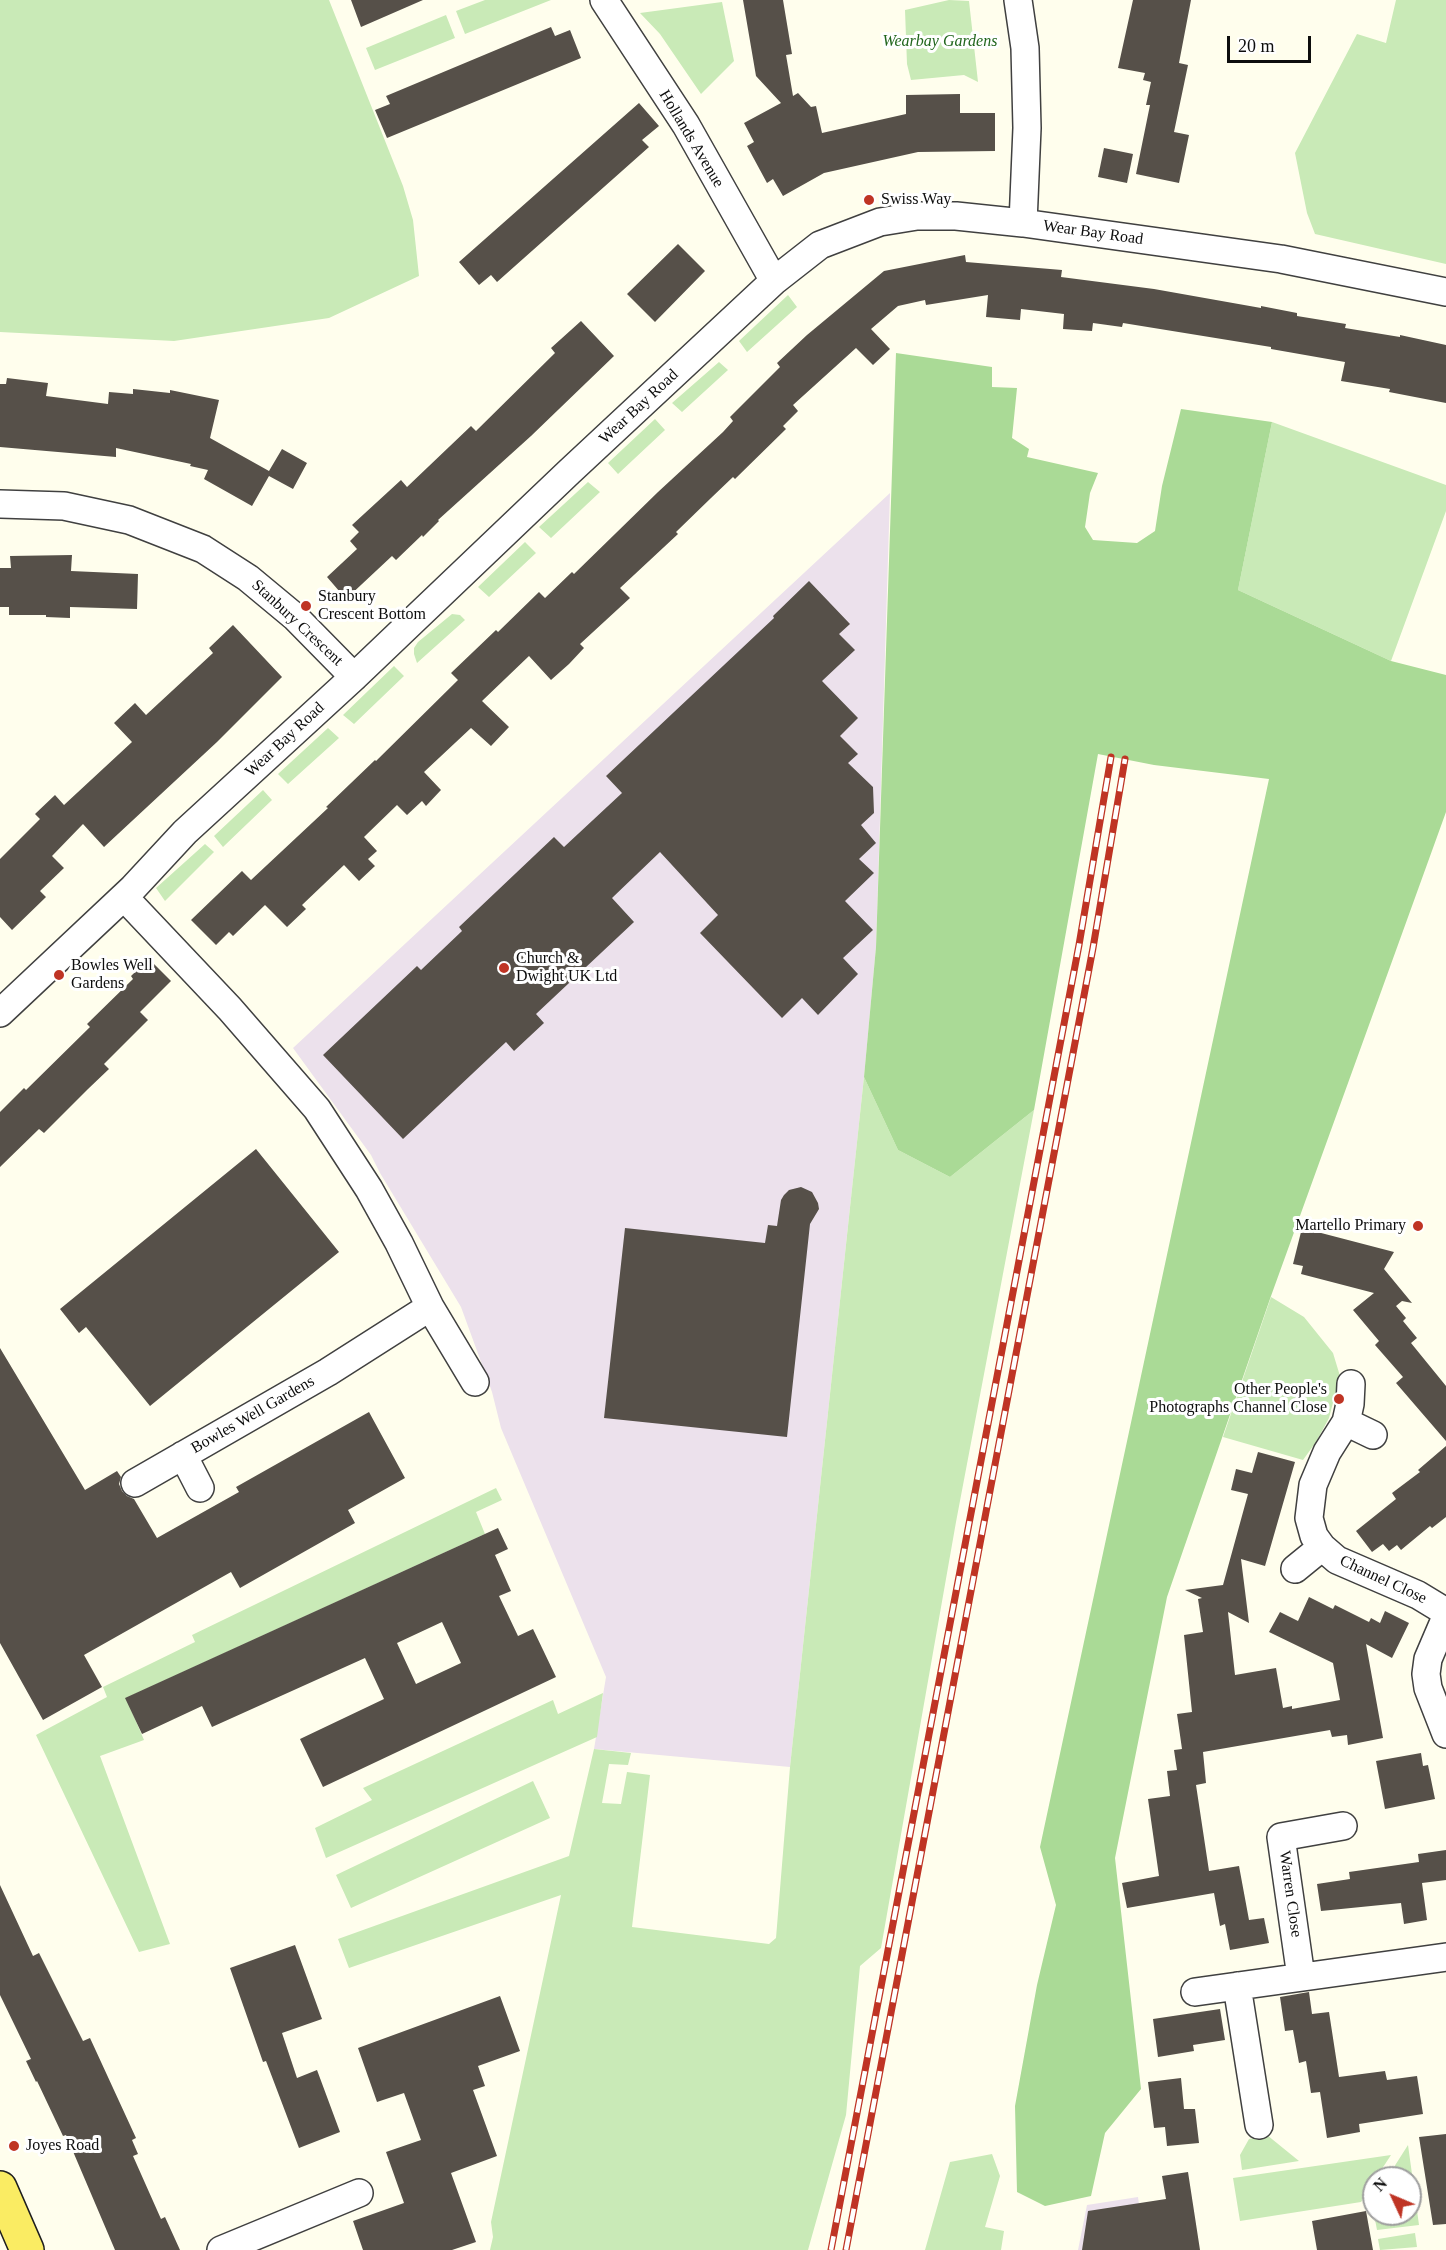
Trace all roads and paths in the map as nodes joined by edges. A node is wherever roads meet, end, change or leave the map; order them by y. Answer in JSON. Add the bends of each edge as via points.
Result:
{"nodes":[{"id":1,"x":604,"y":0,"type":"edge"},
{"id":2,"x":1018,"y":0,"type":"edge"},
{"id":3,"x":1023,"y":223,"type":"junction"},
{"id":4,"x":774,"y":281,"type":"junction"},
{"id":5,"x":1446,"y":292,"type":"edge"},
{"id":6,"x":0,"y":504,"type":"edge"},
{"id":7,"x":354,"y":676,"type":"junction"},
{"id":8,"x":124,"y":897,"type":"junction"},
{"id":9,"x":0,"y":1013,"type":"edge"},
{"id":10,"x":430,"y":1307,"type":"junction"},
{"id":11,"x":475,"y":1382,"type":"dead end"},
{"id":12,"x":1351,"y":1384,"type":"dead end"},
{"id":13,"x":1346,"y":1422,"type":"junction"},
{"id":14,"x":1374,"y":1435,"type":"dead end"},
{"id":15,"x":183,"y":1455,"type":"junction"},
{"id":16,"x":135,"y":1483,"type":"dead end"},
{"id":17,"x":200,"y":1488,"type":"dead end"},
{"id":18,"x":1322,"y":1547,"type":"junction"},
{"id":19,"x":1294,"y":1569,"type":"dead end"},
{"id":20,"x":1446,"y":1612,"type":"edge"},
{"id":21,"x":1446,"y":1617,"type":"edge"},
{"id":22,"x":1446,"y":1734,"type":"edge"},
{"id":23,"x":1343,"y":1826,"type":"dead end"},
{"id":24,"x":1446,"y":1957,"type":"edge"},
{"id":25,"x":1301,"y":1977,"type":"junction"},
{"id":26,"x":1237,"y":1986,"type":"junction"},
{"id":27,"x":1195,"y":1992,"type":"dead end"},
{"id":28,"x":1259,"y":2125,"type":"dead end"},
{"id":29,"x":0,"y":2188,"type":"edge"},
{"id":30,"x":359,"y":2193,"type":"dead end"},
{"id":31,"x":27,"y":2250,"type":"edge"},
{"id":32,"x":221,"y":2250,"type":"edge"}],
"edges":[{"from":1,"to":4,"type":"street","name":"Hollands Avenue","via":[[686,125]]},
{"from":2,"to":3,"type":"street","via":[[1027,128]]},
{"from":3,"to":4,"type":"street","name":"Wear Bay Road","via":[[956,216],[917,216],[879,222],[820,245]]},
{"from":3,"to":5,"type":"street","name":"Wear Bay Road","via":[[1281,259]]},
{"from":4,"to":7,"type":"street","name":"Wear Bay Road"},
{"from":6,"to":7,"type":"street","name":"Stanbury Crescent","via":[[64,506],[129,520],[203,549],[248,578],[295,617]]},
{"from":7,"to":8,"type":"street","name":"Wear Bay Road","via":[[185,832]]},
{"from":8,"to":9,"type":"street","name":"Wear Bay Road"},
{"from":8,"to":10,"type":"street","via":[[317,1109],[369,1189]]},
{"from":10,"to":11,"type":"street"},
{"from":10,"to":15,"type":"street","name":"Bowles Well Gardens","via":[[328,1372]]},
{"from":12,"to":13,"type":"street","name":"Channel Close"},
{"from":13,"to":14,"type":"street"},
{"from":13,"to":18,"type":"street","name":"Channel Close","via":[[1313,1485],[1309,1518]]},
{"from":15,"to":16,"type":"street","name":"Bowles Well Gardens"},
{"from":15,"to":17,"type":"street"},
{"from":18,"to":19,"type":"street","name":"Channel Close"},
{"from":18,"to":20,"type":"street","name":"Channel Close","via":[[1337,1560],[1418,1595]]},
{"from":21,"to":22,"type":"street","via":[[1428,1659],[1426,1674]]},
{"from":23,"to":25,"type":"street","name":"Warren Close","via":[[1281,1837]]},
{"from":24,"to":25,"type":"street"},
{"from":25,"to":26,"type":"street"},
{"from":26,"to":27,"type":"street"},
{"from":26,"to":28,"type":"street"},
{"from":29,"to":31,"type":"main road"},
{"from":30,"to":32,"type":"street"}]}
